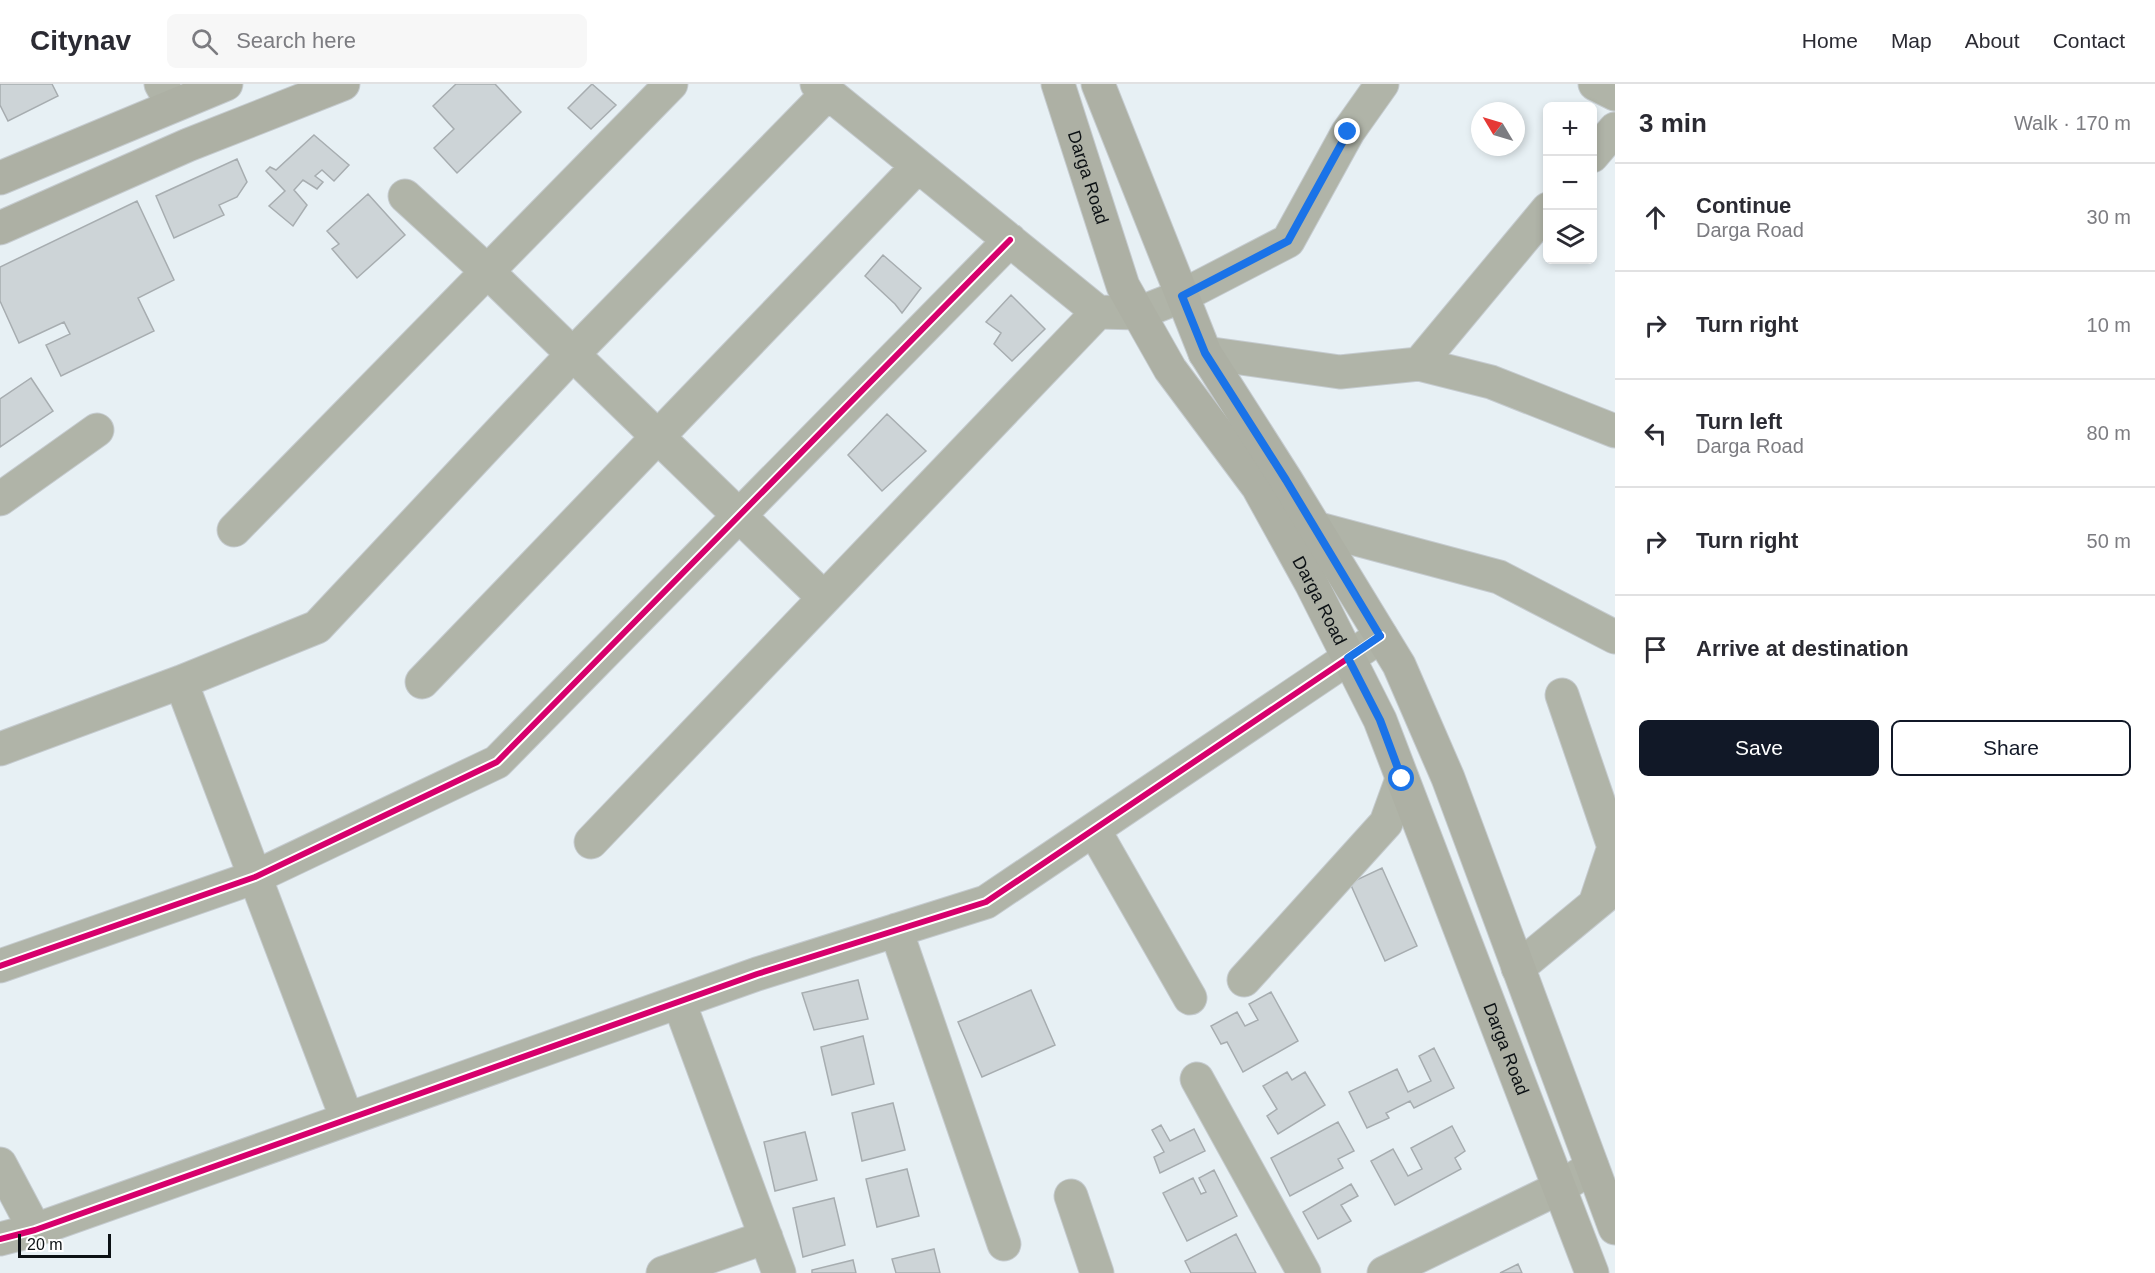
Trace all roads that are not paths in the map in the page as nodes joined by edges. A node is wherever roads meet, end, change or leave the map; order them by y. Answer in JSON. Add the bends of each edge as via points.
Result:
{"nodes":[{"id":1,"x":226,"y":84,"type":"edge"},
{"id":2,"x":342,"y":84,"type":"edge"},
{"id":3,"x":670,"y":84,"type":"edge"},
{"id":4,"x":1058,"y":84,"type":"edge"},
{"id":5,"x":1098,"y":84,"type":"edge"},
{"id":6,"x":1382,"y":84,"type":"edge"},
{"id":7,"x":1595,"y":84,"type":"edge"},
{"id":8,"x":822,"y":88,"type":"edge"},
{"id":9,"x":1615,"y":94,"type":"edge"},
{"id":10,"x":167,"y":95,"type":"edge"},
{"id":11,"x":1615,"y":129,"type":"edge"},
{"id":12,"x":1597,"y":151,"type":"edge"},
{"id":13,"x":918,"y":165,"type":"junction"},
{"id":14,"x":0,"y":178,"type":"edge"},
{"id":15,"x":405,"y":196,"type":"dead end"},
{"id":16,"x":1547,"y":210,"type":"edge"},
{"id":17,"x":0,"y":228,"type":"edge"},
{"id":18,"x":1010,"y":240,"type":"junction"},
{"id":19,"x":487,"y":271,"type":"junction"},
{"id":20,"x":1182,"y":296,"type":"junction"},
{"id":21,"x":1098,"y":312,"type":"junction"},
{"id":22,"x":1139,"y":313,"type":"junction"},
{"id":23,"x":1205,"y":353,"type":"junction"},
{"id":24,"x":573,"y":354,"type":"junction"},
{"id":25,"x":1419,"y":364,"type":"junction"},
{"id":26,"x":97,"y":430,"type":"dead end"},
{"id":27,"x":1615,"y":431,"type":"edge"},
{"id":28,"x":657,"y":437,"type":"junction"},
{"id":29,"x":0,"y":499,"type":"edge"},
{"id":30,"x":740,"y":516,"type":"junction"},
{"id":31,"x":1315,"y":528,"type":"junction"},
{"id":32,"x":234,"y":530,"type":"dead end"},
{"id":33,"x":824,"y":598,"type":"junction"},
{"id":34,"x":1380,"y":636,"type":"junction"},
{"id":35,"x":1615,"y":637,"type":"edge"},
{"id":36,"x":1348,"y":658,"type":"junction"},
{"id":37,"x":181,"y":682,"type":"junction"},
{"id":38,"x":422,"y":682,"type":"dead end"},
{"id":39,"x":1562,"y":695,"type":"dead end"},
{"id":40,"x":0,"y":749,"type":"edge"},
{"id":41,"x":1402,"y":779,"type":"junction"},
{"id":42,"x":1094,"y":830,"type":"junction"},
{"id":43,"x":591,"y":842,"type":"dead end"},
{"id":44,"x":255,"y":877,"type":"junction"},
{"id":45,"x":1605,"y":896,"type":"edge"},
{"id":46,"x":896,"y":930,"type":"junction"},
{"id":47,"x":0,"y":966,"type":"edge"},
{"id":48,"x":1518,"y":968,"type":"junction"},
{"id":49,"x":1244,"y":980,"type":"dead end"},
{"id":50,"x":1190,"y":998,"type":"dead end"},
{"id":51,"x":679,"y":1002,"type":"junction"},
{"id":52,"x":1197,"y":1079,"type":"dead end"},
{"id":53,"x":347,"y":1119,"type":"junction"},
{"id":54,"x":0,"y":1164,"type":"edge"},
{"id":55,"x":1592,"y":1167,"type":"junction"},
{"id":56,"x":1559,"y":1188,"type":"junction"},
{"id":57,"x":1071,"y":1196,"type":"dead end"},
{"id":58,"x":1615,"y":1228,"type":"edge"},
{"id":59,"x":35,"y":1230,"type":"junction"},
{"id":60,"x":766,"y":1237,"type":"junction"},
{"id":61,"x":0,"y":1239,"type":"edge"},
{"id":62,"x":1004,"y":1244,"type":"dead end"},
{"id":63,"x":663,"y":1273,"type":"edge"},
{"id":64,"x":778,"y":1273,"type":"edge"},
{"id":65,"x":1097,"y":1273,"type":"edge"},
{"id":66,"x":1304,"y":1273,"type":"edge"},
{"id":67,"x":1384,"y":1273,"type":"edge"},
{"id":68,"x":1592,"y":1273,"type":"edge"}],
"edges":[{"from":1,"to":10,"type":"main road"},
{"from":2,"to":17,"type":"main road","via":[[188,145]]},
{"from":3,"to":19,"type":"street"},
{"from":4,"to":22,"type":"main road","name":"Darga Road","via":[[1124,286]]},
{"from":5,"to":20,"type":"main road","name":"Darga Road"},
{"from":6,"to":20,"type":"street","via":[[1348,132],[1288,241]]},
{"from":7,"to":9,"type":"street"},
{"from":8,"to":13,"type":"street"},
{"from":8,"to":24,"type":"street"},
{"from":10,"to":14,"type":"main road"},
{"from":11,"to":12,"type":"street"},
{"from":13,"to":18,"type":"street"},
{"from":13,"to":28,"type":"street"},
{"from":15,"to":19,"type":"street"},
{"from":16,"to":25,"type":"street"},
{"from":18,"to":21,"type":"street"},
{"from":18,"to":30,"type":"street"},
{"from":19,"to":24,"type":"street"},
{"from":19,"to":32,"type":"street"},
{"from":20,"to":22,"type":"street"},
{"from":20,"to":23,"type":"main road","name":"Darga Road"},
{"from":21,"to":22,"type":"street"},
{"from":21,"to":33,"type":"street"},
{"from":22,"to":36,"type":"main road","name":"Darga Road","via":[[1170,369],[1258,487]]},
{"from":23,"to":25,"type":"street","via":[[1340,372]]},
{"from":23,"to":31,"type":"main road","name":"Darga Road"},
{"from":24,"to":28,"type":"street"},
{"from":24,"to":37,"type":"street","via":[[317,627]]},
{"from":25,"to":27,"type":"street","via":[[1491,382]]},
{"from":26,"to":29,"type":"street"},
{"from":28,"to":30,"type":"street"},
{"from":28,"to":38,"type":"street"},
{"from":30,"to":33,"type":"street"},
{"from":30,"to":44,"type":"street","via":[[497,762]]},
{"from":31,"to":34,"type":"main road","name":"Darga Road"},
{"from":31,"to":35,"type":"street","via":[[1499,577]]},
{"from":33,"to":43,"type":"street"},
{"from":34,"to":36,"type":"street"},
{"from":34,"to":48,"type":"main road","name":"Darga Road","via":[[1399,665],[1448,778]]},
{"from":36,"to":41,"type":"main road","name":"Darga Road","via":[[1380,720]]},
{"from":36,"to":42,"type":"street"},
{"from":37,"to":40,"type":"street"},
{"from":37,"to":44,"type":"street"},
{"from":39,"to":45,"type":"street","via":[[1614,847]]},
{"from":41,"to":49,"type":"street","via":[[1386,823]]},
{"from":41,"to":56,"type":"main road","name":"Darga Road"},
{"from":42,"to":46,"type":"street","via":[[986,902]]},
{"from":42,"to":50,"type":"street"},
{"from":44,"to":47,"type":"street"},
{"from":44,"to":53,"type":"street"},
{"from":45,"to":48,"type":"street"},
{"from":46,"to":51,"type":"street"},
{"from":46,"to":62,"type":"street"},
{"from":48,"to":55,"type":"main road","name":"Darga Road"},
{"from":51,"to":53,"type":"street"},
{"from":51,"to":60,"type":"street"},
{"from":52,"to":66,"type":"street"},
{"from":53,"to":59,"type":"street"},
{"from":54,"to":59,"type":"street"},
{"from":55,"to":56,"type":"street"},
{"from":55,"to":58,"type":"main road","name":"Darga Road"},
{"from":56,"to":67,"type":"street"},
{"from":56,"to":68,"type":"main road","name":"Darga Road"},
{"from":57,"to":65,"type":"street"},
{"from":59,"to":61,"type":"street"},
{"from":60,"to":63,"type":"street"},
{"from":60,"to":64,"type":"street"}]}
